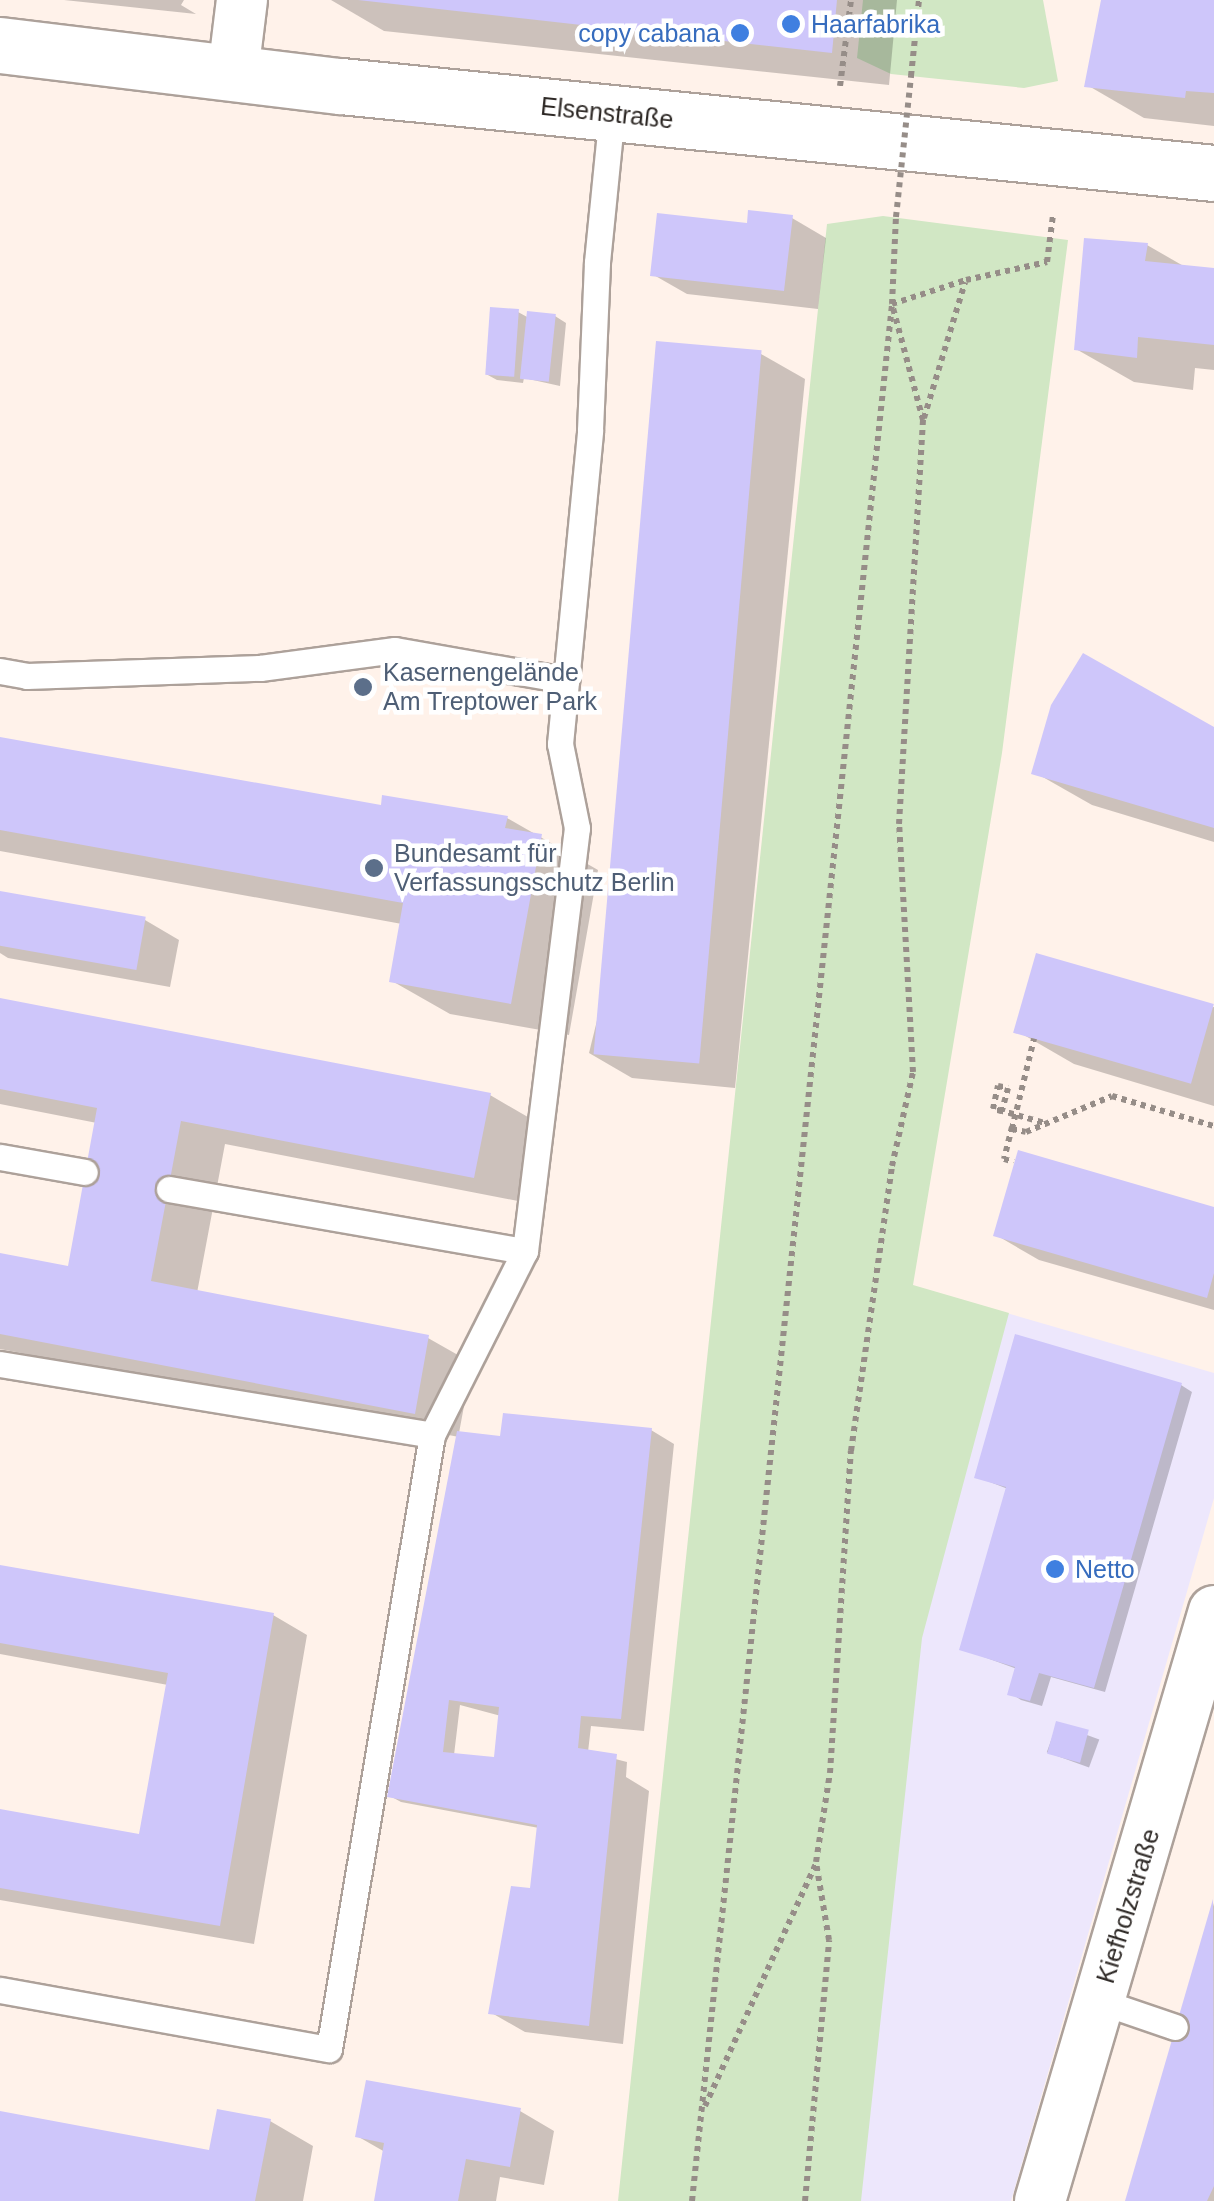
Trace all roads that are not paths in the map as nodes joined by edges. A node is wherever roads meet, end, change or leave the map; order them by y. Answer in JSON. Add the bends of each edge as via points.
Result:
{"nodes":[{"id":1,"x":242,"y":0,"type":"edge"},
{"id":2,"x":0,"y":45,"type":"edge"},
{"id":3,"x":233,"y":73,"type":"junction"},
{"id":4,"x":612,"y":113,"type":"junction"},
{"id":5,"x":1214,"y":173,"type":"edge"},
{"id":6,"x":0,"y":671,"type":"edge"},
{"id":7,"x":566,"y":680,"type":"junction"},
{"id":8,"x":0,"y":1157,"type":"edge"},
{"id":9,"x":85,"y":1172,"type":"dead end"},
{"id":10,"x":169,"y":1189,"type":"dead end"},
{"id":11,"x":525,"y":1251,"type":"junction"},
{"id":12,"x":0,"y":1364,"type":"edge"},
{"id":13,"x":432,"y":1435,"type":"junction"},
{"id":14,"x":1214,"y":1611,"type":"edge"},
{"id":15,"x":0,"y":1990,"type":"edge"},
{"id":16,"x":1099,"y":2001,"type":"junction"},
{"id":17,"x":1175,"y":2028,"type":"dead end"},
{"id":18,"x":1040,"y":2201,"type":"edge"}],
"edges":[{"from":1,"to":3,"type":"street"},
{"from":2,"to":3,"type":"street","name":"Elsenstraße"},
{"from":3,"to":4,"type":"street","name":"Elsenstraße"},
{"from":4,"to":5,"type":"street","name":"Elsenstraße"},
{"from":4,"to":7,"type":"lane"},
{"from":6,"to":7,"type":"lane","via":[[26,676],[260,668],[395,650]]},
{"from":7,"to":11,"type":"lane","via":[[560,744],[577,828]]},
{"from":8,"to":9,"type":"lane"},
{"from":10,"to":11,"type":"lane"},
{"from":11,"to":13,"type":"lane"},
{"from":12,"to":13,"type":"lane"},
{"from":13,"to":15,"type":"lane","via":[[328,2049]]},
{"from":14,"to":16,"type":"street","name":"Kiefholzstraße"},
{"from":16,"to":17,"type":"lane"},
{"from":16,"to":18,"type":"street","name":"Kiefholzstraße"}]}
